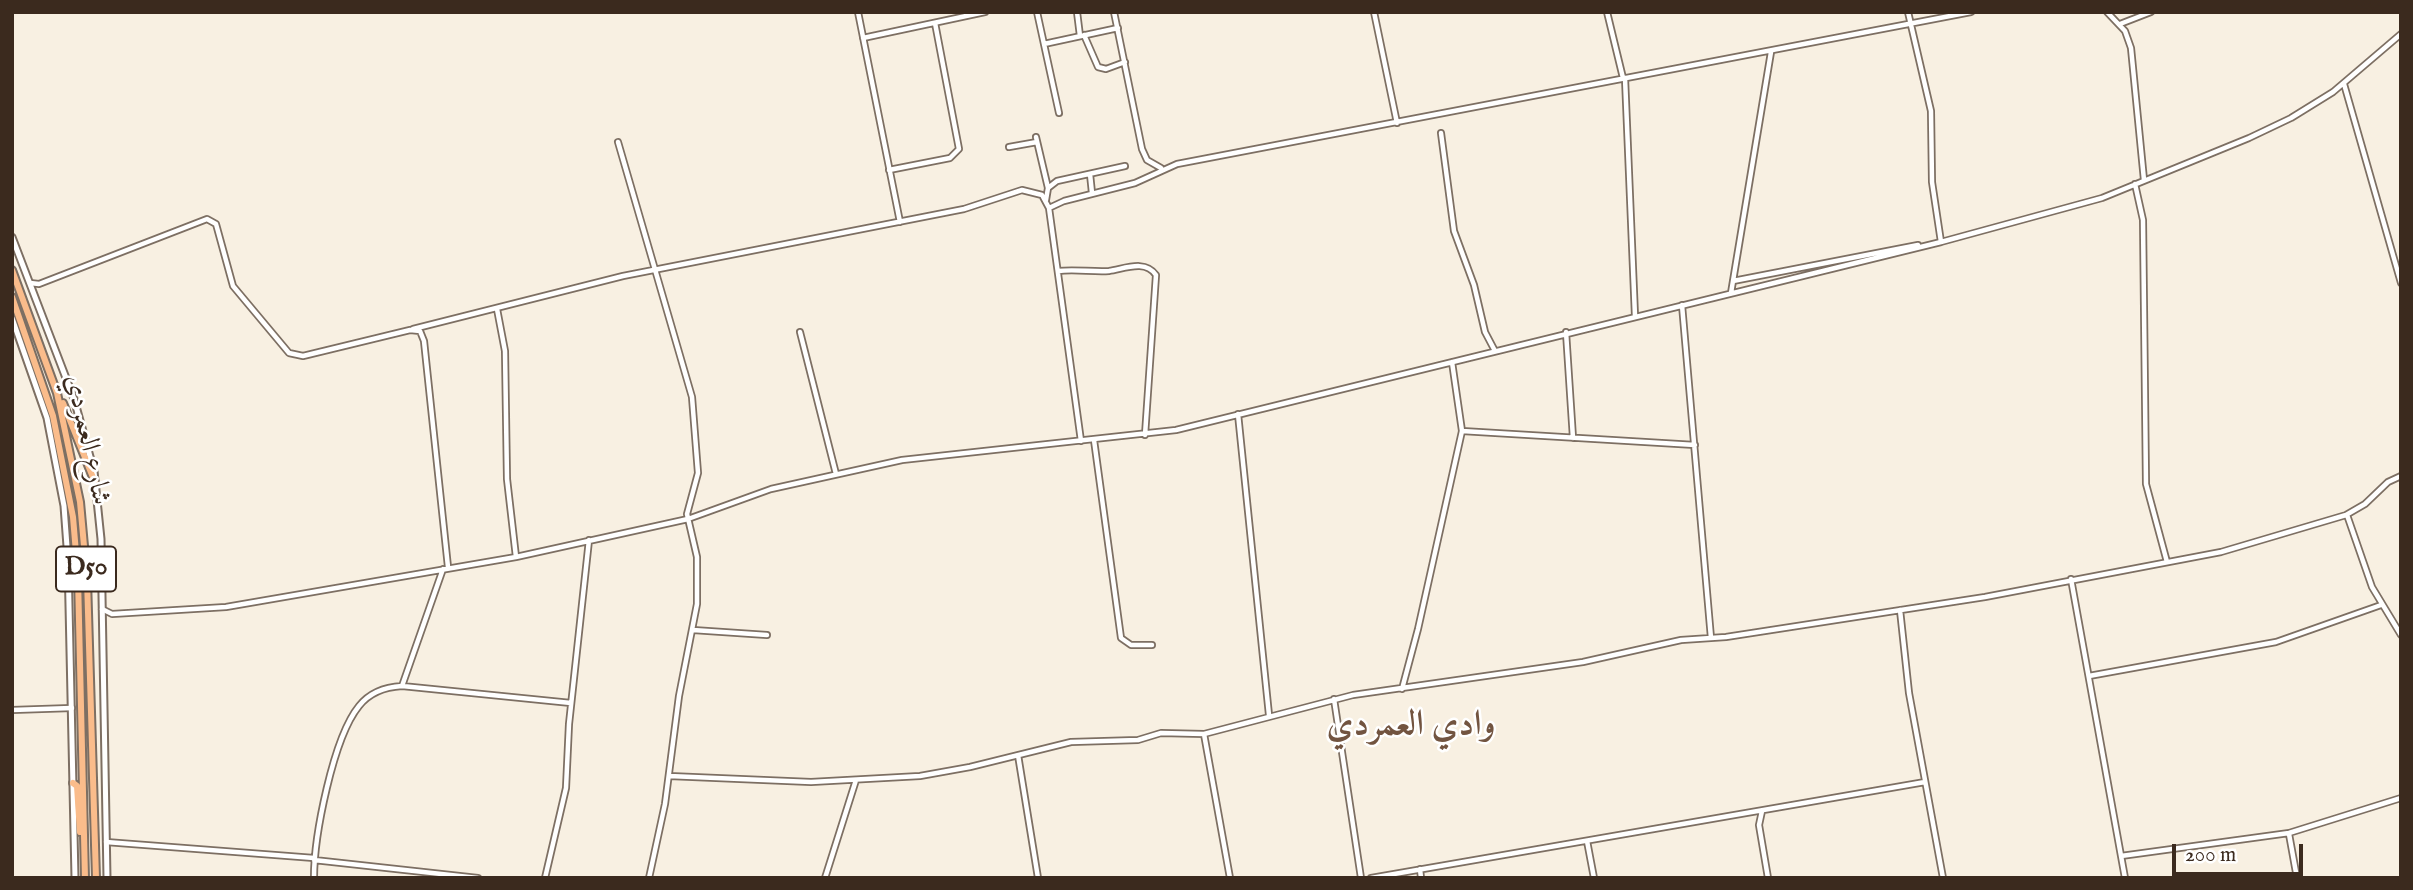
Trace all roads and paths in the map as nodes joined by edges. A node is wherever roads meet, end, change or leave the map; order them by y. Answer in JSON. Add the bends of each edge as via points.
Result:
{"nodes":[{"id":1,"x":858,"y":12,"type":"edge"},
{"id":2,"x":985,"y":12,"type":"edge"},
{"id":3,"x":1037,"y":12,"type":"edge"},
{"id":4,"x":1077,"y":12,"type":"edge"},
{"id":5,"x":1114,"y":12,"type":"edge"},
{"id":6,"x":1374,"y":12,"type":"edge"},
{"id":7,"x":1607,"y":12,"type":"edge"},
{"id":8,"x":1908,"y":12,"type":"edge"},
{"id":9,"x":1971,"y":12,"type":"edge"},
{"id":10,"x":2107,"y":12,"type":"edge"},
{"id":11,"x":2151,"y":12,"type":"edge"},
{"id":12,"x":935,"y":23,"type":"junction"},
{"id":13,"x":1911,"y":23,"type":"junction"},
{"id":14,"x":2120,"y":24,"type":"junction"},
{"id":15,"x":1118,"y":28,"type":"junction"},
{"id":16,"x":2401,"y":34,"type":"edge"},
{"id":17,"x":1082,"y":36,"type":"junction"},
{"id":18,"x":863,"y":38,"type":"junction"},
{"id":19,"x":1044,"y":44,"type":"junction"},
{"id":20,"x":1771,"y":52,"type":"junction"},
{"id":21,"x":1125,"y":62,"type":"junction"},
{"id":22,"x":1624,"y":78,"type":"junction"},
{"id":23,"x":2344,"y":84,"type":"junction"},
{"id":24,"x":1059,"y":113,"type":"dead end"},
{"id":25,"x":1397,"y":123,"type":"junction"},
{"id":26,"x":1441,"y":133,"type":"dead end"},
{"id":27,"x":618,"y":142,"type":"dead end"},
{"id":28,"x":1009,"y":147,"type":"dead end"},
{"id":29,"x":1125,"y":166,"type":"dead end"},
{"id":30,"x":1162,"y":169,"type":"junction"},
{"id":31,"x":889,"y":170,"type":"junction"},
{"id":32,"x":1090,"y":174,"type":"junction"},
{"id":33,"x":2144,"y":180,"type":"junction"},
{"id":34,"x":2135,"y":184,"type":"junction"},
{"id":35,"x":1048,"y":188,"type":"junction"},
{"id":36,"x":1092,"y":193,"type":"junction"},
{"id":37,"x":1046,"y":201,"type":"junction"},
{"id":38,"x":1049,"y":208,"type":"junction"},
{"id":39,"x":900,"y":222,"type":"junction"},
{"id":40,"x":12,"y":237,"type":"edge"},
{"id":41,"x":1941,"y":242,"type":"junction"},
{"id":42,"x":1469,"y":245,"type":"dead end"},
{"id":43,"x":1460,"y":246,"type":"junction"},
{"id":44,"x":653,"y":269,"type":"junction"},
{"id":45,"x":12,"y":270,"type":"edge"},
{"id":46,"x":1058,"y":271,"type":"junction"},
{"id":47,"x":1733,"y":281,"type":"junction"},
{"id":48,"x":30,"y":283,"type":"junction"},
{"id":49,"x":2401,"y":284,"type":"edge"},
{"id":50,"x":40,"y":285,"type":"junction"},
{"id":51,"x":34,"y":293,"type":"junction"},
{"id":52,"x":1731,"y":293,"type":"junction"},
{"id":53,"x":12,"y":297,"type":"edge"},
{"id":54,"x":1682,"y":305,"type":"junction"},
{"id":55,"x":498,"y":309,"type":"junction"},
{"id":56,"x":1635,"y":316,"type":"junction"},
{"id":57,"x":12,"y":318,"type":"edge"},
{"id":58,"x":413,"y":329,"type":"junction"},
{"id":59,"x":800,"y":332,"type":"dead end"},
{"id":60,"x":1566,"y":332,"type":"junction"},
{"id":61,"x":1495,"y":351,"type":"junction"},
{"id":62,"x":1452,"y":362,"type":"junction"},
{"id":63,"x":57,"y":393,"type":"junction"},
{"id":64,"x":1238,"y":414,"type":"junction"},
{"id":65,"x":1462,"y":432,"type":"junction"},
{"id":66,"x":1145,"y":435,"type":"junction"},
{"id":67,"x":1573,"y":438,"type":"junction"},
{"id":68,"x":1094,"y":440,"type":"junction"},
{"id":69,"x":1081,"y":441,"type":"junction"},
{"id":70,"x":1695,"y":445,"type":"junction"},
{"id":71,"x":836,"y":474,"type":"junction"},
{"id":72,"x":2401,"y":476,"type":"edge"},
{"id":73,"x":96,"y":485,"type":"junction"},
{"id":74,"x":2347,"y":515,"type":"junction"},
{"id":75,"x":688,"y":519,"type":"junction"},
{"id":76,"x":589,"y":540,"type":"junction"},
{"id":77,"x":516,"y":557,"type":"junction"},
{"id":78,"x":2167,"y":562,"type":"junction"},
{"id":79,"x":446,"y":568,"type":"junction"},
{"id":80,"x":2071,"y":579,"type":"junction"},
{"id":81,"x":2381,"y":605,"type":"junction"},
{"id":82,"x":102,"y":609,"type":"junction"},
{"id":83,"x":1900,"y":610,"type":"junction"},
{"id":84,"x":112,"y":614,"type":"junction"},
{"id":85,"x":102,"y":621,"type":"junction"},
{"id":86,"x":693,"y":630,"type":"junction"},
{"id":87,"x":766,"y":635,"type":"dead end"},
{"id":88,"x":2401,"y":635,"type":"edge"},
{"id":89,"x":1711,"y":638,"type":"junction"},
{"id":90,"x":1152,"y":645,"type":"dead end"},
{"id":91,"x":2089,"y":676,"type":"junction"},
{"id":92,"x":402,"y":687,"type":"junction"},
{"id":93,"x":1402,"y":690,"type":"junction"},
{"id":94,"x":1334,"y":699,"type":"junction"},
{"id":95,"x":571,"y":703,"type":"junction"},
{"id":96,"x":72,"y":708,"type":"junction"},
{"id":97,"x":12,"y":710,"type":"edge"},
{"id":98,"x":1269,"y":715,"type":"junction"},
{"id":99,"x":1204,"y":734,"type":"junction"},
{"id":100,"x":1018,"y":755,"type":"junction"},
{"id":101,"x":669,"y":776,"type":"junction"},
{"id":102,"x":856,"y":780,"type":"junction"},
{"id":103,"x":1925,"y":782,"type":"junction"},
{"id":104,"x":73,"y":783,"type":"junction"},
{"id":105,"x":2401,"y":798,"type":"edge"},
{"id":106,"x":1762,"y":811,"type":"junction"},
{"id":107,"x":2289,"y":834,"type":"junction"},
{"id":108,"x":1587,"y":841,"type":"junction"},
{"id":109,"x":106,"y":842,"type":"junction"},
{"id":110,"x":85,"y":854,"type":"junction"},
{"id":111,"x":2121,"y":856,"type":"junction"},
{"id":112,"x":314,"y":859,"type":"junction"},
{"id":113,"x":1420,"y":869,"type":"junction"},
{"id":114,"x":75,"y":878,"type":"edge"},
{"id":115,"x":85,"y":878,"type":"edge"},
{"id":116,"x":96,"y":878,"type":"edge"},
{"id":117,"x":107,"y":878,"type":"edge"},
{"id":118,"x":314,"y":878,"type":"edge"},
{"id":119,"x":478,"y":878,"type":"edge"},
{"id":120,"x":545,"y":878,"type":"edge"},
{"id":121,"x":649,"y":878,"type":"edge"},
{"id":122,"x":825,"y":878,"type":"edge"},
{"id":123,"x":1038,"y":878,"type":"edge"},
{"id":124,"x":1230,"y":878,"type":"edge"},
{"id":125,"x":1361,"y":878,"type":"edge"},
{"id":126,"x":1371,"y":878,"type":"edge"},
{"id":127,"x":1421,"y":878,"type":"edge"},
{"id":128,"x":1594,"y":878,"type":"edge"},
{"id":129,"x":1768,"y":878,"type":"edge"},
{"id":130,"x":1942,"y":878,"type":"edge"},
{"id":131,"x":2125,"y":878,"type":"edge"},
{"id":132,"x":2297,"y":878,"type":"edge"}],
"edges":[{"from":1,"to":18,"type":"street"},
{"from":2,"to":12,"type":"street"},
{"from":3,"to":19,"type":"street"},
{"from":4,"to":17,"type":"street"},
{"from":5,"to":15,"type":"street"},
{"from":6,"to":25,"type":"street"},
{"from":7,"to":22,"type":"street"},
{"from":8,"to":13,"type":"street"},
{"from":9,"to":13,"type":"street"},
{"from":10,"to":14,"type":"street"},
{"from":11,"to":14,"type":"street"},
{"from":12,"to":18,"type":"street"},
{"from":12,"to":31,"type":"street","via":[[959,149],[950,158]]},
{"from":13,"to":20,"type":"street"},
{"from":13,"to":41,"type":"street","via":[[1931,111],[1932,182]]},
{"from":14,"to":33,"type":"street","via":[[2131,48]]},
{"from":15,"to":17,"type":"street"},
{"from":15,"to":21,"type":"street"},
{"from":16,"to":23,"type":"street"},
{"from":17,"to":19,"type":"street"},
{"from":17,"to":21,"type":"street","via":[[1098,67]]},
{"from":18,"to":31,"type":"street"},
{"from":19,"to":24,"type":"street"},
{"from":20,"to":22,"type":"street"},
{"from":20,"to":47,"type":"street"},
{"from":21,"to":30,"type":"street","via":[[1142,149],[1151,164]]},
{"from":22,"to":25,"type":"street"},
{"from":22,"to":56,"type":"street"},
{"from":23,"to":33,"type":"street","via":[[2276,125]]},
{"from":23,"to":49,"type":"street"},
{"from":25,"to":30,"type":"street"},
{"from":26,"to":43,"type":"street","via":[[1453,226]]},
{"from":27,"to":44,"type":"street"},
{"from":28,"to":35,"type":"street","via":[[1037,139]]},
{"from":29,"to":32,"type":"street"},
{"from":30,"to":36,"type":"street","via":[[1135,183]]},
{"from":31,"to":39,"type":"street"},
{"from":32,"to":35,"type":"street","via":[[1056,181]]},
{"from":32,"to":36,"type":"street"},
{"from":33,"to":34,"type":"street"},
{"from":34,"to":41,"type":"street","via":[[2091,201]]},
{"from":34,"to":78,"type":"street","via":[[2143,220],[2146,484]]},
{"from":35,"to":37,"type":"street"},
{"from":36,"to":38,"type":"street"},
{"from":37,"to":38,"type":"street"},
{"from":37,"to":39,"type":"street","via":[[1035,191],[1022,190],[964,209]]},
{"from":38,"to":46,"type":"street"},
{"from":39,"to":44,"type":"street"},
{"from":40,"to":48,"type":"street"},
{"from":41,"to":47,"type":"street"},
{"from":41,"to":52,"type":"street"},
{"from":42,"to":43,"type":"street"},
{"from":43,"to":61,"type":"street"},
{"from":44,"to":55,"type":"street"},
{"from":44,"to":75,"type":"street","via":[[695,416],[698,473]]},
{"from":45,"to":63,"type":"main road","name":"شارع العمردي","number":"D50"},
{"from":46,"to":66,"type":"street","via":[[1138,266],[1150,268],[1156,275]]},
{"from":46,"to":69,"type":"street"},
{"from":47,"to":52,"type":"street"},
{"from":48,"to":50,"type":"street"},
{"from":48,"to":51,"type":"street"},
{"from":50,"to":51,"type":"street"},
{"from":50,"to":58,"type":"street","via":[[207,219],[216,224],[233,286],[289,353],[310,354]]},
{"from":51,"to":73,"type":"street","via":[[74,399]]},
{"from":52,"to":54,"type":"street"},
{"from":53,"to":110,"type":"main road","name":"شارع العمردي","number":"D50","via":[[53,416],[71,507],[78,577]]},
{"from":54,"to":56,"type":"street"},
{"from":54,"to":70,"type":"street"},
{"from":55,"to":58,"type":"street"},
{"from":55,"to":77,"type":"street","via":[[505,351],[507,479]]},
{"from":56,"to":60,"type":"street"},
{"from":57,"to":96,"type":"street","via":[[42,401],[61,488]]},
{"from":58,"to":79,"type":"street","via":[[424,338]]},
{"from":59,"to":71,"type":"street"},
{"from":60,"to":61,"type":"street"},
{"from":60,"to":67,"type":"street"},
{"from":61,"to":62,"type":"street"},
{"from":62,"to":64,"type":"street"},
{"from":62,"to":65,"type":"street"},
{"from":63,"to":73,"type":"main road"},
{"from":63,"to":116,"type":"main road","name":"شارع العمردي","number":"D50","via":[[74,462],[84,533]]},
{"from":64,"to":66,"type":"street"},
{"from":64,"to":98,"type":"street"},
{"from":65,"to":67,"type":"street"},
{"from":65,"to":93,"type":"street"},
{"from":66,"to":68,"type":"street"},
{"from":67,"to":70,"type":"street"},
{"from":68,"to":69,"type":"street"},
{"from":68,"to":90,"type":"street","via":[[1121,638],[1131,645]]},
{"from":69,"to":71,"type":"street","via":[[951,453]]},
{"from":70,"to":89,"type":"street"},
{"from":71,"to":75,"type":"street","via":[[771,489]]},
{"from":72,"to":74,"type":"street"},
{"from":73,"to":82,"type":"street"},
{"from":74,"to":78,"type":"street","via":[[2248,545]]},
{"from":74,"to":81,"type":"street","via":[[2357,552]]},
{"from":75,"to":76,"type":"street"},
{"from":75,"to":86,"type":"street","via":[[698,568]]},
{"from":76,"to":77,"type":"street"},
{"from":76,"to":95,"type":"street"},
{"from":77,"to":79,"type":"street"},
{"from":78,"to":80,"type":"street"},
{"from":79,"to":84,"type":"street","via":[[226,607]]},
{"from":79,"to":92,"type":"street"},
{"from":80,"to":83,"type":"street"},
{"from":80,"to":91,"type":"street"},
{"from":81,"to":88,"type":"street"},
{"from":81,"to":91,"type":"street","via":[[2276,642]]},
{"from":82,"to":84,"type":"street"},
{"from":82,"to":85,"type":"street"},
{"from":83,"to":89,"type":"street"},
{"from":83,"to":103,"type":"street"},
{"from":84,"to":85,"type":"street"},
{"from":85,"to":109,"type":"street"},
{"from":86,"to":87,"type":"street"},
{"from":86,"to":101,"type":"street"},
{"from":89,"to":93,"type":"street"},
{"from":91,"to":111,"type":"street"},
{"from":92,"to":95,"type":"street"},
{"from":92,"to":112,"type":"street","via":[[374,693],[354,712],[328,788]]},
{"from":93,"to":94,"type":"street"},
{"from":94,"to":98,"type":"street"},
{"from":94,"to":125,"type":"street"},
{"from":95,"to":120,"type":"street","via":[[566,788]]},
{"from":96,"to":97,"type":"street"},
{"from":96,"to":104,"type":"street"},
{"from":98,"to":99,"type":"street"},
{"from":99,"to":100,"type":"street","via":[[1080,741]]},
{"from":99,"to":124,"type":"street"},
{"from":100,"to":102,"type":"street","via":[[946,772]]},
{"from":100,"to":123,"type":"street"},
{"from":101,"to":102,"type":"street","via":[[764,782]]},
{"from":101,"to":121,"type":"street"},
{"from":102,"to":122,"type":"street"},
{"from":103,"to":106,"type":"street"},
{"from":103,"to":130,"type":"street"},
{"from":104,"to":110,"type":"main road"},
{"from":104,"to":114,"type":"street"},
{"from":105,"to":107,"type":"street"},
{"from":106,"to":108,"type":"street"},
{"from":106,"to":129,"type":"street","via":[[1759,825]]},
{"from":107,"to":111,"type":"street"},
{"from":107,"to":132,"type":"street"},
{"from":108,"to":113,"type":"street"},
{"from":108,"to":128,"type":"street"},
{"from":109,"to":112,"type":"street"},
{"from":109,"to":117,"type":"street"},
{"from":110,"to":115,"type":"main road","name":"شارع العمردي","number":"D50"},
{"from":111,"to":131,"type":"street"},
{"from":112,"to":118,"type":"street"},
{"from":112,"to":119,"type":"street"},
{"from":113,"to":126,"type":"street"},
{"from":113,"to":127,"type":"street"}]}
